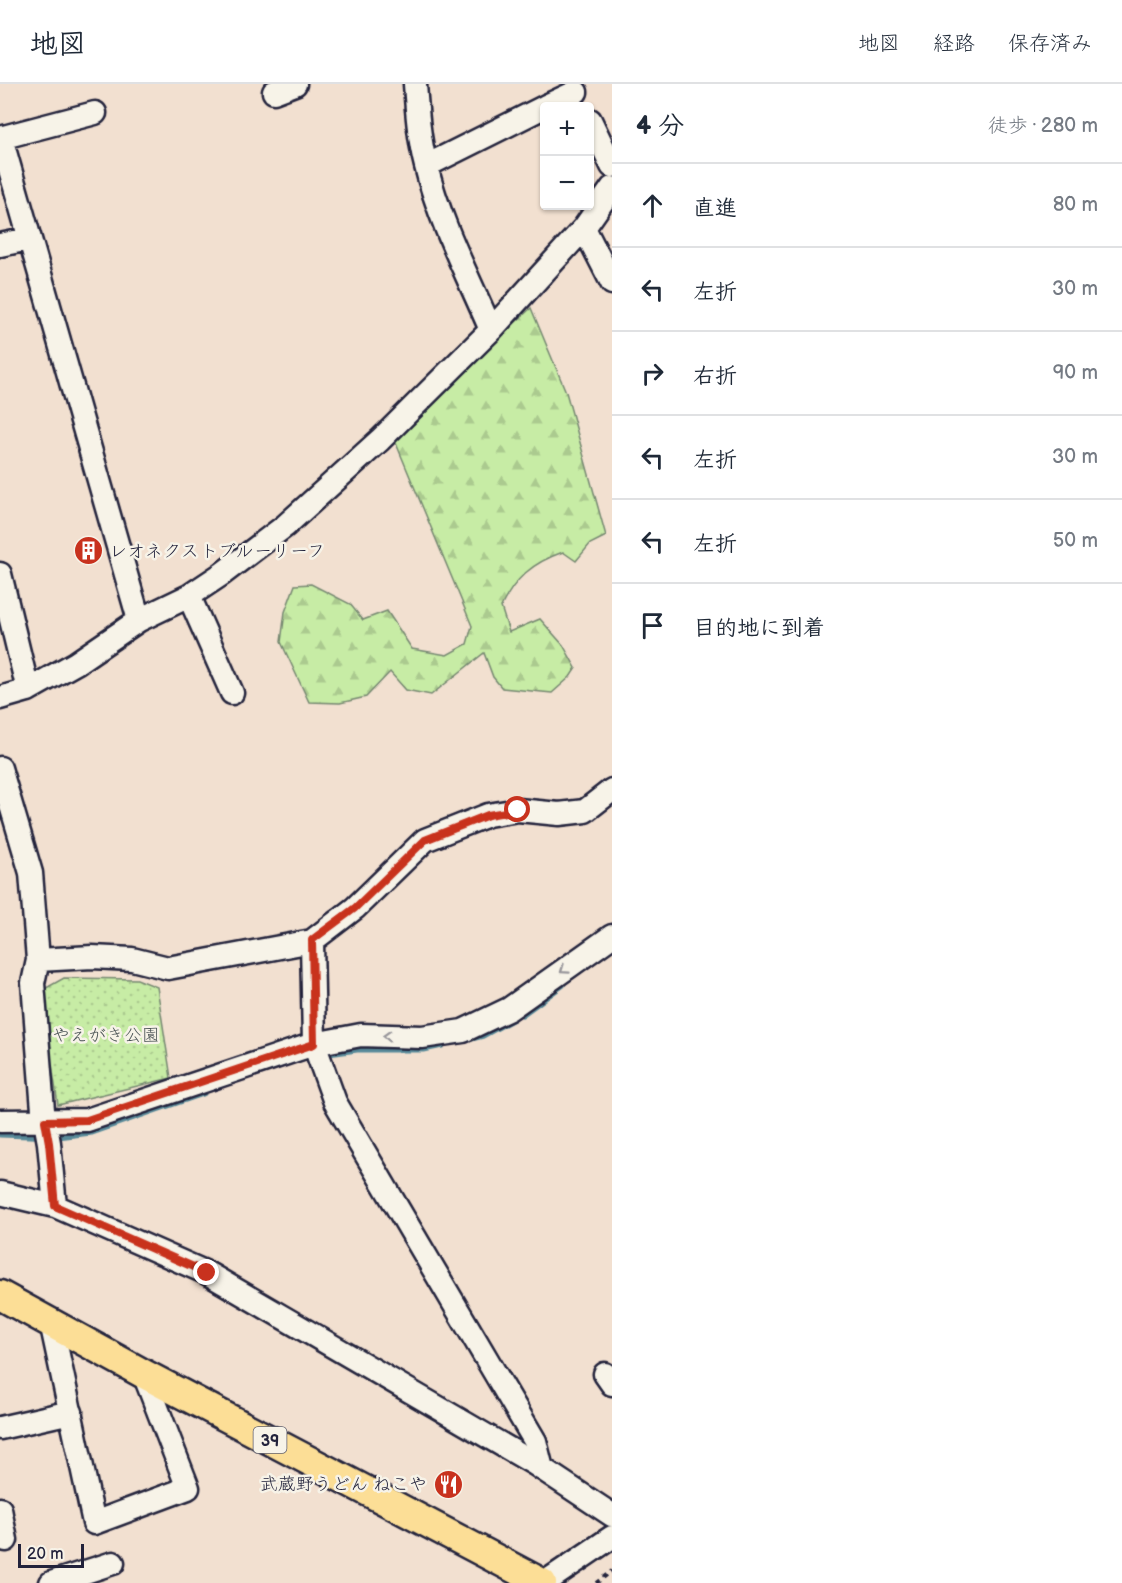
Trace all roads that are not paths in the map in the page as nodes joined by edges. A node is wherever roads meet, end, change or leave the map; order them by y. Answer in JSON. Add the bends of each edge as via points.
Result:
{"nodes":[{"id":1,"x":415,"y":84,"type":"edge"},
{"id":2,"x":577,"y":94,"type":"edge"},
{"id":3,"x":557,"y":102,"type":"edge"},
{"id":4,"x":540,"y":109,"type":"edge"},
{"id":5,"x":95,"y":113,"type":"dead end"},
{"id":6,"x":594,"y":128,"type":"edge"},
{"id":7,"x":0,"y":138,"type":"edge"},
{"id":8,"x":426,"y":166,"type":"junction"},
{"id":9,"x":612,"y":166,"type":"edge"},
{"id":10,"x":612,"y":188,"type":"edge"},
{"id":11,"x":584,"y":228,"type":"junction"},
{"id":12,"x":29,"y":239,"type":"junction"},
{"id":13,"x":0,"y":244,"type":"edge"},
{"id":14,"x":612,"y":283,"type":"edge"},
{"id":15,"x":491,"y":330,"type":"junction"},
{"id":16,"x":0,"y":574,"type":"edge"},
{"id":17,"x":189,"y":596,"type":"junction"},
{"id":18,"x":139,"y":620,"type":"junction"},
{"id":19,"x":28,"y":690,"type":"junction"},
{"id":20,"x":232,"y":693,"type":"dead end"},
{"id":21,"x":0,"y":698,"type":"edge"},
{"id":22,"x":0,"y":768,"type":"edge"},
{"id":23,"x":612,"y":790,"type":"edge"},
{"id":24,"x":611,"y":939,"type":"edge"},
{"id":25,"x":312,"y":940,"type":"junction"},
{"id":26,"x":38,"y":960,"type":"junction"},
{"id":27,"x":314,"y":1044,"type":"junction"},
{"id":28,"x":0,"y":1120,"type":"edge"},
{"id":29,"x":47,"y":1131,"type":"junction"},
{"id":30,"x":0,"y":1193,"type":"edge"},
{"id":31,"x":55,"y":1206,"type":"junction"},
{"id":32,"x":0,"y":1295,"type":"edge"},
{"id":33,"x":51,"y":1322,"type":"junction"},
{"id":34,"x":144,"y":1374,"type":"junction"},
{"id":35,"x":72,"y":1412,"type":"junction"},
{"id":36,"x":0,"y":1428,"type":"edge"},
{"id":37,"x":542,"y":1469,"type":"junction"},
{"id":38,"x":0,"y":1509,"type":"edge"},
{"id":39,"x":612,"y":1515,"type":"edge"},
{"id":40,"x":612,"y":1537,"type":"edge"},
{"id":41,"x":6,"y":1540,"type":"dead end"},
{"id":42,"x":113,"y":1563,"type":"dead end"},
{"id":43,"x":51,"y":1583,"type":"edge"},
{"id":44,"x":543,"y":1583,"type":"edge"}],
"edges":[{"from":1,"to":8,"type":"street"},
{"from":2,"to":3,"type":"street"},
{"from":4,"to":8,"type":"street"},
{"from":5,"to":7,"type":"street"},
{"from":6,"to":9,"type":"street"},
{"from":7,"to":12,"type":"street"},
{"from":8,"to":15,"type":"street","via":[[438,207]]},
{"from":10,"to":11,"type":"street"},
{"from":11,"to":14,"type":"street"},
{"from":11,"to":15,"type":"street"},
{"from":12,"to":13,"type":"street"},
{"from":12,"to":18,"type":"street"},
{"from":15,"to":17,"type":"street","via":[[380,440],[285,526]]},
{"from":16,"to":19,"type":"street"},
{"from":17,"to":18,"type":"street"},
{"from":17,"to":20,"type":"street"},
{"from":18,"to":19,"type":"street"},
{"from":19,"to":21,"type":"street"},
{"from":22,"to":26,"type":"street","via":[[31,873]]},
{"from":23,"to":25,"type":"street","via":[[585,811],[559,814],[518,810],[488,815],[425,840],[355,908]]},
{"from":24,"to":27,"type":"street","one_way":true,"via":[[509,1009],[463,1031],[422,1037],[361,1035]]},
{"from":25,"to":26,"type":"street","via":[[168,968],[132,958]]},
{"from":25,"to":27,"type":"street"},
{"from":26,"to":29,"type":"street","via":[[33,983]]},
{"from":27,"to":29,"type":"street"},
{"from":27,"to":37,"type":"street","via":[[335,1102],[535,1442]]},
{"from":28,"to":29,"type":"street"},
{"from":29,"to":31,"type":"street"},
{"from":30,"to":31,"type":"street"},
{"from":31,"to":37,"type":"street","via":[[207,1273]]},
{"from":32,"to":33,"type":"main road","number":"39"},
{"from":33,"to":34,"type":"main road","number":"39"},
{"from":33,"to":35,"type":"street"},
{"from":34,"to":35,"type":"street","via":[[188,1488],[94,1523]]},
{"from":34,"to":44,"type":"main road","number":"39"},
{"from":35,"to":36,"type":"street"},
{"from":37,"to":39,"type":"street"},
{"from":38,"to":41,"type":"street"},
{"from":40,"to":44,"type":"street"},
{"from":42,"to":43,"type":"street"}]}
